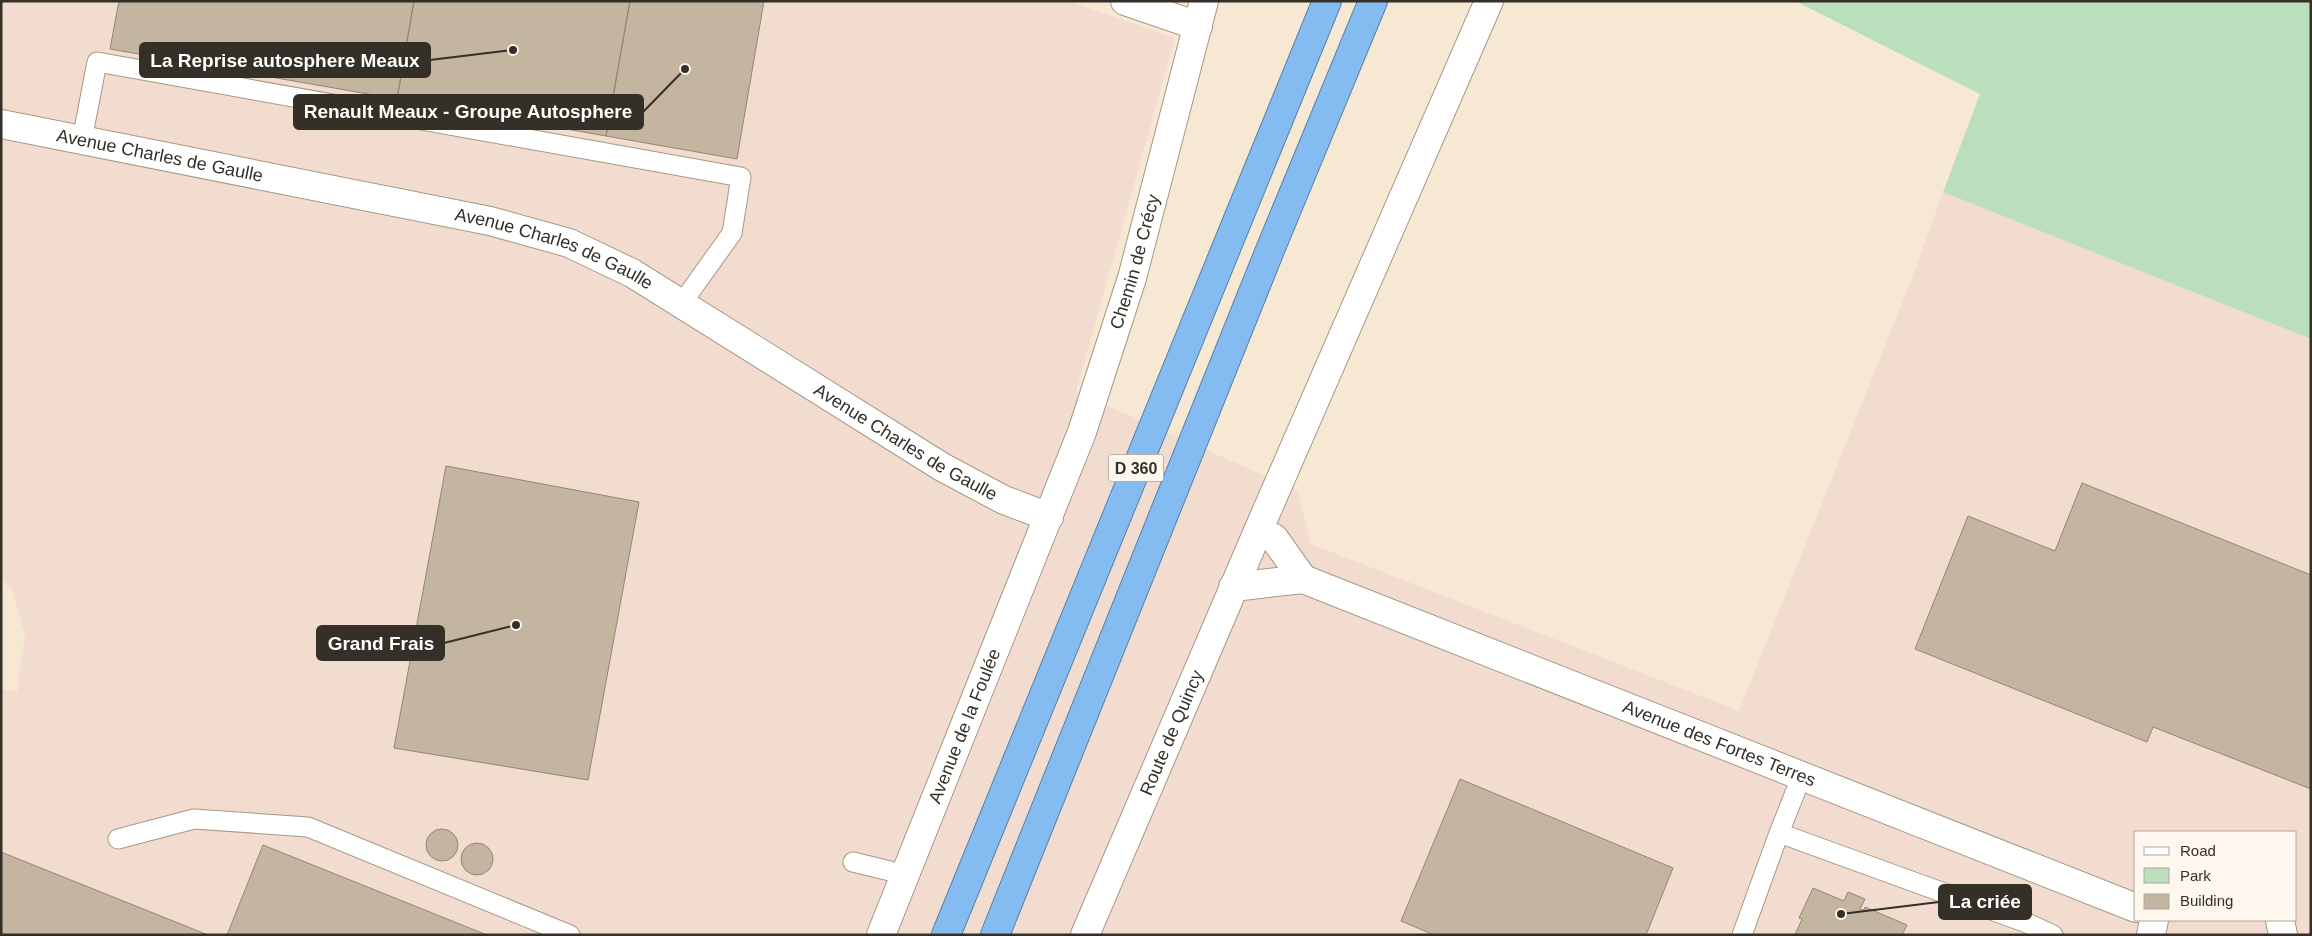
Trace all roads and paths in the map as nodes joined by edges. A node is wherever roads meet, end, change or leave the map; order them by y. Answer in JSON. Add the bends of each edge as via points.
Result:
{"nodes":[{"id":1,"x":1125,"y":1,"type":"edge"},
{"id":2,"x":1327,"y":1,"type":"edge"},
{"id":3,"x":1373,"y":1,"type":"edge"},
{"id":4,"x":1489,"y":1,"type":"edge"},
{"id":5,"x":1201,"y":14,"type":"edge"},
{"id":6,"x":1,"y":124,"type":"edge"},
{"id":7,"x":82,"y":140,"type":"junction"},
{"id":8,"x":682,"y":303,"type":"junction"},
{"id":9,"x":1049,"y":517,"type":"junction"},
{"id":10,"x":1258,"y":531,"type":"junction"},
{"id":11,"x":1303,"y":579,"type":"junction"},
{"id":12,"x":1234,"y":587,"type":"junction"},
{"id":13,"x":1802,"y":774,"type":"junction"},
{"id":14,"x":1779,"y":833,"type":"junction"},
{"id":15,"x":118,"y":839,"type":"dead end"},
{"id":16,"x":853,"y":862,"type":"dead end"},
{"id":17,"x":905,"y":877,"type":"junction"},
{"id":18,"x":2134,"y":907,"type":"edge"},
{"id":19,"x":2154,"y":921,"type":"edge"},
{"id":20,"x":2280,"y":921,"type":"edge"},
{"id":21,"x":570,"y":935,"type":"edge"},
{"id":22,"x":881,"y":935,"type":"edge"},
{"id":23,"x":946,"y":935,"type":"edge"},
{"id":24,"x":995,"y":935,"type":"edge"},
{"id":25,"x":1085,"y":935,"type":"edge"},
{"id":26,"x":1742,"y":935,"type":"edge"},
{"id":27,"x":2053,"y":935,"type":"edge"},
{"id":28,"x":2151,"y":935,"type":"edge"},
{"id":29,"x":2283,"y":935,"type":"edge"}],
"edges":[{"from":1,"to":5,"type":"street"},
{"from":2,"to":23,"type":"highway","number":"D 360"},
{"from":3,"to":24,"type":"highway","number":"D 360"},
{"from":4,"to":10,"type":"street","name":"Route de Quincy"},
{"from":5,"to":9,"type":"street","name":"Chemin de Crécy","via":[[1132,278],[1082,432]]},
{"from":6,"to":7,"type":"street","name":"Avenue Charles de Gaulle"},
{"from":7,"to":8,"type":"street","name":"Avenue Charles de Gaulle","via":[[490,221],[569,243],[632,273]]},
{"from":7,"to":8,"type":"lane","via":[[97,62],[741,178],[732,233]]},
{"from":8,"to":9,"type":"street","name":"Avenue Charles de Gaulle","via":[[942,467],[1004,500]]},
{"from":9,"to":17,"type":"street","name":"Avenue de la Foulée"},
{"from":10,"to":11,"type":"street","via":[[1274,538]]},
{"from":10,"to":12,"type":"street","name":"Route de Quincy"},
{"from":11,"to":12,"type":"street","name":"Avenue des Fortes Terres"},
{"from":11,"to":13,"type":"street","name":"Avenue des Fortes Terres"},
{"from":12,"to":25,"type":"street","name":"Route de Quincy"},
{"from":13,"to":14,"type":"lane"},
{"from":13,"to":18,"type":"street","name":"Avenue des Fortes Terres"},
{"from":14,"to":26,"type":"lane"},
{"from":14,"to":27,"type":"lane"},
{"from":15,"to":21,"type":"lane","via":[[194,819],[308,827]]},
{"from":16,"to":17,"type":"lane"},
{"from":17,"to":22,"type":"street","name":"Avenue de la Foulée"},
{"from":19,"to":28,"type":"street"},
{"from":20,"to":29,"type":"street"}]}
